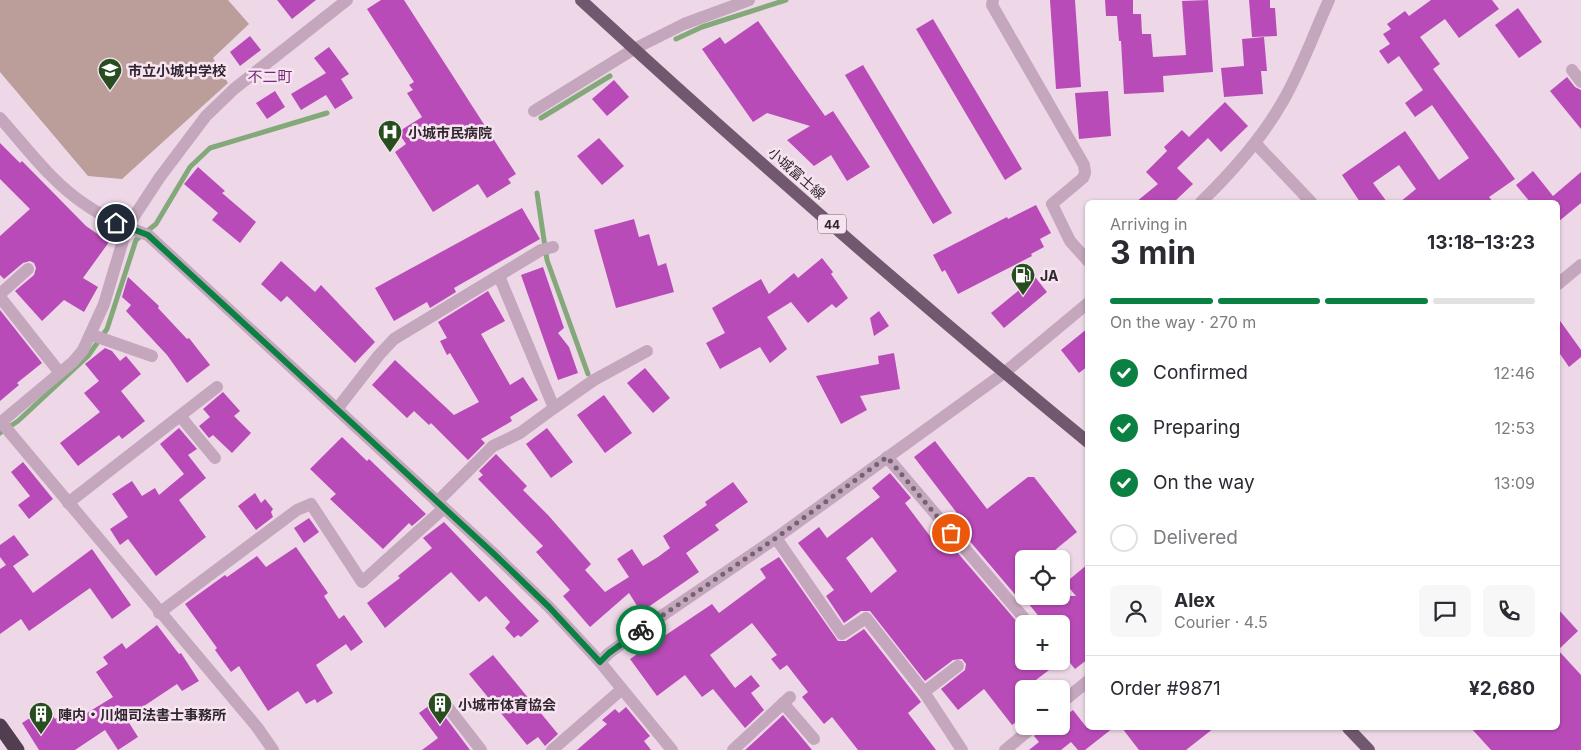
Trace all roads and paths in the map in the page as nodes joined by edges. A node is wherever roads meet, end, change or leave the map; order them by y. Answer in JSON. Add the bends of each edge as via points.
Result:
{"nodes":[{"id":1,"x":347,"y":0,"type":"edge"},
{"id":2,"x":581,"y":0,"type":"edge"},
{"id":3,"x":749,"y":0,"type":"edge"},
{"id":4,"x":992,"y":0,"type":"edge"},
{"id":5,"x":1329,"y":0,"type":"edge"},
{"id":6,"x":634,"y":49,"type":"junction"},
{"id":7,"x":1572,"y":70,"type":"dead end"},
{"id":8,"x":1581,"y":82,"type":"edge"},
{"id":9,"x":534,"y":112,"type":"dead end"},
{"id":10,"x":0,"y":118,"type":"edge"},
{"id":11,"x":1256,"y":144,"type":"junction"},
{"id":12,"x":1203,"y":200,"type":"edge"},
{"id":13,"x":1309,"y":200,"type":"edge"},
{"id":14,"x":137,"y":231,"type":"junction"},
{"id":15,"x":547,"y":248,"type":"dead end"},
{"id":16,"x":1085,"y":258,"type":"edge"},
{"id":17,"x":1581,"y":265,"type":"edge"},
{"id":18,"x":28,"y":269,"type":"dead end"},
{"id":19,"x":500,"y":276,"type":"junction"},
{"id":20,"x":1560,"y":282,"type":"edge"},
{"id":21,"x":0,"y":295,"type":"edge"},
{"id":22,"x":1085,"y":306,"type":"edge"},
{"id":23,"x":92,"y":335,"type":"junction"},
{"id":24,"x":647,"y":351,"type":"dead end"},
{"id":25,"x":152,"y":356,"type":"dead end"},
{"id":26,"x":60,"y":373,"type":"junction"},
{"id":27,"x":1004,"y":373,"type":"junction"},
{"id":28,"x":217,"y":387,"type":"dead end"},
{"id":29,"x":554,"y":408,"type":"junction"},
{"id":30,"x":337,"y":409,"type":"junction"},
{"id":31,"x":180,"y":416,"type":"junction"},
{"id":32,"x":0,"y":423,"type":"edge"},
{"id":33,"x":1085,"y":440,"type":"edge"},
{"id":34,"x":887,"y":457,"type":"junction"},
{"id":35,"x":215,"y":458,"type":"dead end"},
{"id":36,"x":68,"y":503,"type":"junction"},
{"id":37,"x":441,"y":505,"type":"junction"},
{"id":38,"x":776,"y":538,"type":"junction"},
{"id":39,"x":159,"y":613,"type":"junction"},
{"id":40,"x":1021,"y":615,"type":"edge"},
{"id":41,"x":600,"y":662,"type":"junction"},
{"id":42,"x":958,"y":666,"type":"dead end"},
{"id":43,"x":1085,"y":683,"type":"edge"},
{"id":44,"x":621,"y":690,"type":"junction"},
{"id":45,"x":924,"y":692,"type":"junction"},
{"id":46,"x":1070,"y":696,"type":"edge"},
{"id":47,"x":443,"y":701,"type":"dead end"},
{"id":48,"x":0,"y":726,"type":"edge"},
{"id":49,"x":1350,"y":730,"type":"edge"},
{"id":50,"x":1023,"y":735,"type":"edge"},
{"id":51,"x":814,"y":739,"type":"dead end"},
{"id":52,"x":17,"y":750,"type":"edge"},
{"id":53,"x":273,"y":750,"type":"edge"},
{"id":54,"x":481,"y":750,"type":"edge"},
{"id":55,"x":552,"y":750,"type":"edge"},
{"id":56,"x":672,"y":750,"type":"edge"},
{"id":57,"x":733,"y":750,"type":"edge"},
{"id":58,"x":962,"y":750,"type":"edge"},
{"id":59,"x":1005,"y":750,"type":"edge"},
{"id":60,"x":1369,"y":750,"type":"edge"}],
"edges":[{"from":1,"to":14,"type":"street","via":[[234,89],[206,116],[160,177]]},
{"from":2,"to":6,"type":"main road","name":"小城富士線","number":"44"},
{"from":3,"to":6,"type":"street","via":[[684,24]]},
{"from":4,"to":16,"type":"street","via":[[1084,164],[1086,173],[1083,178],[1052,204],[1070,241]]},
{"from":5,"to":11,"type":"street","via":[[1284,100]]},
{"from":6,"to":9,"type":"street"},
{"from":6,"to":27,"type":"main road","name":"小城富士線","number":"44"},
{"from":7,"to":8,"type":"street"},
{"from":10,"to":14,"type":"street","via":[[58,183],[85,205]]},
{"from":11,"to":12,"type":"street"},
{"from":11,"to":13,"type":"street"},
{"from":14,"to":23,"type":"street"},
{"from":14,"to":30,"type":"street"},
{"from":15,"to":19,"type":"street"},
{"from":17,"to":20,"type":"street"},
{"from":18,"to":21,"type":"street"},
{"from":19,"to":29,"type":"street"},
{"from":19,"to":30,"type":"street","via":[[394,339]]},
{"from":21,"to":26,"type":"street"},
{"from":22,"to":27,"type":"street"},
{"from":23,"to":25,"type":"street"},
{"from":23,"to":26,"type":"street","via":[[83,350]]},
{"from":24,"to":29,"type":"street","via":[[594,380]]},
{"from":26,"to":32,"type":"street"},
{"from":27,"to":33,"type":"main road","name":"小城富士線","number":"44"},
{"from":27,"to":34,"type":"street"},
{"from":28,"to":31,"type":"street"},
{"from":29,"to":37,"type":"street","via":[[520,433],[493,446]]},
{"from":30,"to":37,"type":"street"},
{"from":31,"to":35,"type":"street"},
{"from":31,"to":36,"type":"street"},
{"from":32,"to":36,"type":"street"},
{"from":34,"to":38,"type":"street"},
{"from":34,"to":40,"type":"street"},
{"from":36,"to":39,"type":"street"},
{"from":37,"to":39,"type":"street","via":[[362,582],[311,504],[297,510]]},
{"from":37,"to":41,"type":"street","via":[[549,607]]},
{"from":38,"to":41,"type":"street","via":[[638,632]]},
{"from":38,"to":45,"type":"street","via":[[842,634],[866,618]]},
{"from":39,"to":53,"type":"street"},
{"from":41,"to":44,"type":"street"},
{"from":42,"to":45,"type":"street"},
{"from":43,"to":46,"type":"street"},
{"from":44,"to":55,"type":"street"},
{"from":44,"to":56,"type":"street"},
{"from":45,"to":58,"type":"street"},
{"from":47,"to":54,"type":"street"},
{"from":48,"to":52,"type":"highway"},
{"from":49,"to":60,"type":"main road"},
{"from":50,"to":59,"type":"street"},
{"from":51,"to":57,"type":"street","via":[[787,700]]}]}
